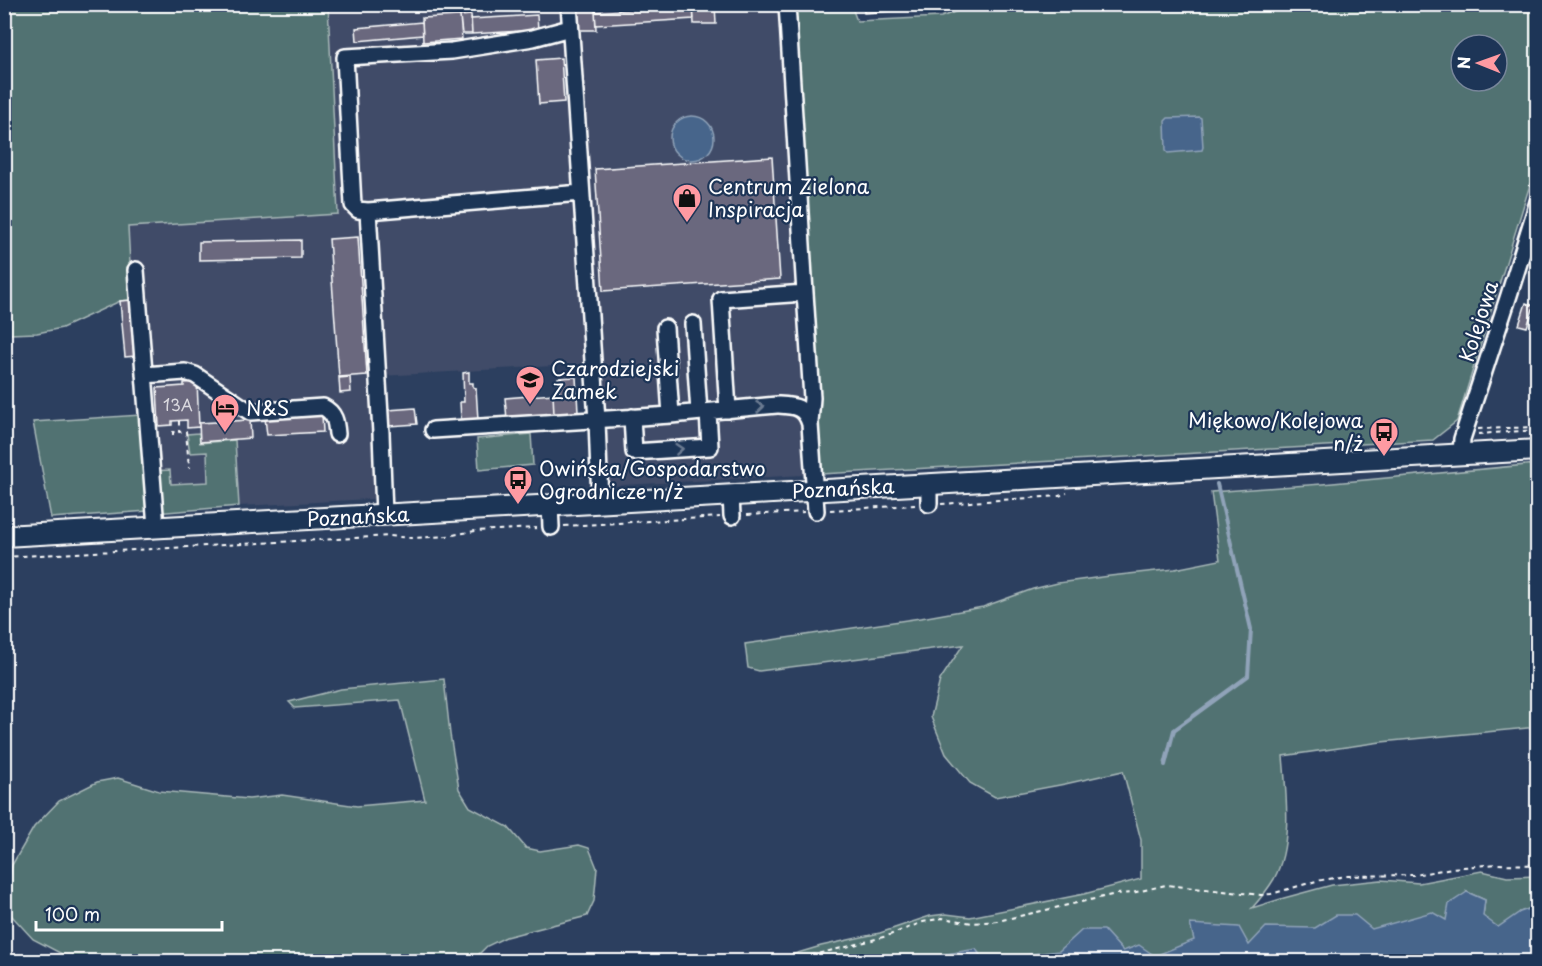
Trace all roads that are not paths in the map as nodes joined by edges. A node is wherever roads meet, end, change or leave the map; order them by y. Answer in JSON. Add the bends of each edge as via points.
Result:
{"nodes":[{"id":1,"x":569,"y":4,"type":"edge"},
{"id":2,"x":787,"y":4,"type":"edge"},
{"id":3,"x":570,"y":28,"type":"junction"},
{"id":4,"x":581,"y":194,"type":"junction"},
{"id":5,"x":1538,"y":202,"type":"edge"},
{"id":6,"x":368,"y":211,"type":"junction"},
{"id":7,"x":136,"y":270,"type":"dead end"},
{"id":8,"x":805,"y":293,"type":"junction"},
{"id":9,"x":693,"y":324,"type":"dead end"},
{"id":10,"x":665,"y":328,"type":"dead end"},
{"id":11,"x":144,"y":375,"type":"junction"},
{"id":12,"x":728,"y":410,"type":"junction"},
{"id":13,"x":703,"y":412,"type":"junction"},
{"id":14,"x":671,"y":415,"type":"junction"},
{"id":15,"x":632,"y":417,"type":"junction"},
{"id":16,"x":597,"y":420,"type":"junction"},
{"id":17,"x":810,"y":424,"type":"junction"},
{"id":18,"x":433,"y":429,"type":"dead end"},
{"id":19,"x":337,"y":434,"type":"dead end"},
{"id":20,"x":1538,"y":450,"type":"edge"},
{"id":21,"x":1461,"y":454,"type":"junction"},
{"id":22,"x":929,"y":483,"type":"junction"},
{"id":23,"x":815,"y":489,"type":"junction"},
{"id":24,"x":731,"y":494,"type":"junction"},
{"id":25,"x":600,"y":502,"type":"junction"},
{"id":26,"x":929,"y":504,"type":"dead end"},
{"id":27,"x":550,"y":505,"type":"junction"},
{"id":28,"x":816,"y":511,"type":"dead end"},
{"id":29,"x":384,"y":514,"type":"junction"},
{"id":30,"x":732,"y":516,"type":"dead end"},
{"id":31,"x":156,"y":527,"type":"junction"},
{"id":32,"x":551,"y":527,"type":"dead end"},
{"id":33,"x":4,"y":536,"type":"edge"}],
"edges":[{"from":1,"to":3,"type":"street"},
{"from":2,"to":8,"type":"street"},
{"from":3,"to":4,"type":"street"},
{"from":3,"to":6,"type":"street","via":[[452,51],[345,57],[352,205]]},
{"from":4,"to":6,"type":"street"},
{"from":4,"to":16,"type":"street"},
{"from":5,"to":21,"type":"street","name":"Kolejowa","via":[[1461,439]]},
{"from":6,"to":29,"type":"street"},
{"from":7,"to":11,"type":"street"},
{"from":8,"to":12,"type":"street","via":[[721,299]]},
{"from":8,"to":17,"type":"street"},
{"from":9,"to":13,"type":"street"},
{"from":10,"to":14,"type":"street"},
{"from":11,"to":19,"type":"street","via":[[195,375],[250,412],[323,407],[334,417]]},
{"from":11,"to":31,"type":"street"},
{"from":12,"to":13,"type":"street"},
{"from":12,"to":17,"type":"street","one_way":true,"via":[[792,406],[803,411]]},
{"from":13,"to":14,"type":"street"},
{"from":15,"to":13,"type":"street","one_way":true,"via":[[634,452],[710,447]]},
{"from":14,"to":15,"type":"street"},
{"from":15,"to":16,"type":"street"},
{"from":16,"to":18,"type":"street"},
{"from":16,"to":25,"type":"street"},
{"from":17,"to":23,"type":"street"},
{"from":20,"to":21,"type":"main road","name":"Poznańska"},
{"from":21,"to":22,"type":"main road","name":"Poznańska"},
{"from":22,"to":23,"type":"main road","name":"Poznańska"},
{"from":22,"to":26,"type":"street"},
{"from":23,"to":24,"type":"main road","name":"Poznańska"},
{"from":23,"to":28,"type":"street"},
{"from":24,"to":25,"type":"main road","name":"Poznańska"},
{"from":24,"to":30,"type":"street"},
{"from":25,"to":27,"type":"main road","name":"Poznańska"},
{"from":27,"to":29,"type":"main road","name":"Poznańska"},
{"from":27,"to":32,"type":"street"},
{"from":29,"to":31,"type":"main road","name":"Poznańska"},
{"from":31,"to":33,"type":"main road","name":"Poznańska"}]}
